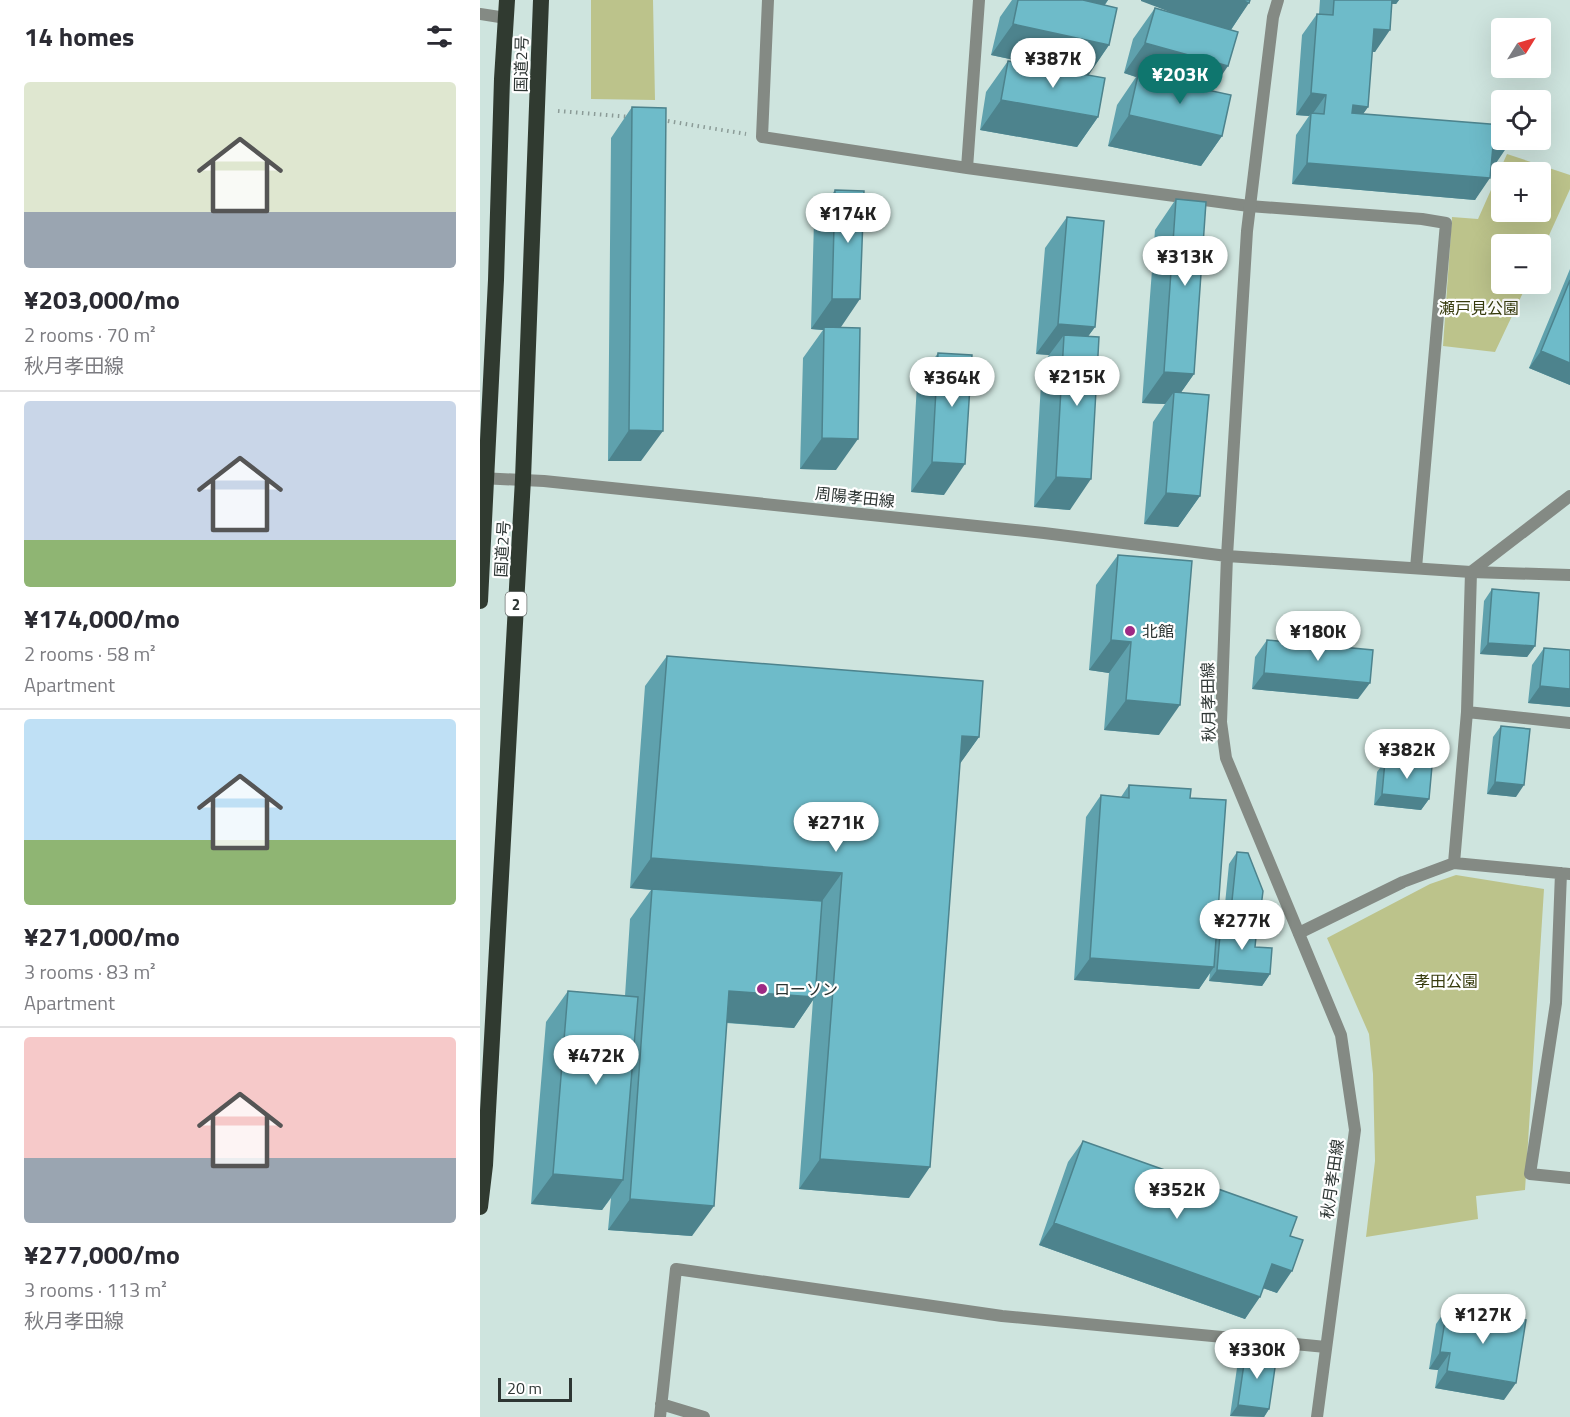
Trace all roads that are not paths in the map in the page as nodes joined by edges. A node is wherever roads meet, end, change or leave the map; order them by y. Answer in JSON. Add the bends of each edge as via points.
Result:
{"nodes":[{"id":1,"x":507,"y":0,"type":"edge"},
{"id":2,"x":541,"y":0,"type":"edge"},
{"id":3,"x":768,"y":0,"type":"edge"},
{"id":4,"x":979,"y":0,"type":"edge"},
{"id":5,"x":1278,"y":0,"type":"edge"},
{"id":6,"x":480,"y":14,"type":"edge"},
{"id":7,"x":506,"y":18,"type":"junction"},
{"id":8,"x":967,"y":168,"type":"junction"},
{"id":9,"x":1249,"y":206,"type":"junction"},
{"id":10,"x":483,"y":478,"type":"edge"},
{"id":11,"x":524,"y":479,"type":"junction"},
{"id":12,"x":1570,"y":495,"type":"edge"},
{"id":13,"x":1227,"y":556,"type":"junction"},
{"id":14,"x":1416,"y":568,"type":"junction"},
{"id":15,"x":1471,"y":572,"type":"junction"},
{"id":16,"x":1570,"y":574,"type":"edge"},
{"id":17,"x":480,"y":601,"type":"edge"},
{"id":18,"x":1467,"y":712,"type":"junction"},
{"id":19,"x":1570,"y":723,"type":"edge"},
{"id":20,"x":1454,"y":863,"type":"junction"},
{"id":21,"x":1566,"y":874,"type":"edge"},
{"id":22,"x":1299,"y":933,"type":"junction"},
{"id":23,"x":1556,"y":1003,"type":"junction"},
{"id":24,"x":1570,"y":1005,"type":"edge"},
{"id":25,"x":1570,"y":1179,"type":"edge"},
{"id":26,"x":480,"y":1207,"type":"edge"},
{"id":27,"x":1326,"y":1347,"type":"junction"},
{"id":28,"x":660,"y":1411,"type":"edge"},
{"id":29,"x":705,"y":1417,"type":"edge"},
{"id":30,"x":1317,"y":1417,"type":"edge"}],
"edges":[{"from":1,"to":7,"type":"highway","name":"国道2号"},
{"from":2,"to":11,"type":"highway","name":"国道2号","number":"2"},
{"from":3,"to":8,"type":"street","via":[[762,137]]},
{"from":4,"to":8,"type":"street"},
{"from":5,"to":9,"type":"street","name":"秋月孝田線"},
{"from":6,"to":7,"type":"street"},
{"from":7,"to":10,"type":"highway","name":"国道2号"},
{"from":8,"to":9,"type":"street"},
{"from":9,"to":13,"type":"street","name":"秋月孝田線"},
{"from":9,"to":14,"type":"street","via":[[1446,224]]},
{"from":10,"to":11,"type":"street","name":"周陽孝田線"},
{"from":10,"to":17,"type":"highway","name":"国道2号"},
{"from":11,"to":13,"type":"street","name":"周陽孝田線"},
{"from":11,"to":26,"type":"highway","name":"国道2号","number":"2"},
{"from":12,"to":15,"type":"street"},
{"from":13,"to":14,"type":"street","name":"周陽孝田線"},
{"from":13,"to":22,"type":"street","name":"秋月孝田線","via":[[1221,722],[1226,758]]},
{"from":14,"to":15,"type":"street","name":"周陽孝田線"},
{"from":15,"to":16,"type":"street","name":"周陽孝田線"},
{"from":15,"to":18,"type":"street"},
{"from":18,"to":19,"type":"street"},
{"from":18,"to":20,"type":"street"},
{"from":20,"to":21,"type":"street"},
{"from":20,"to":22,"type":"street","via":[[1403,882]]},
{"from":21,"to":23,"type":"street"},
{"from":22,"to":27,"type":"street","name":"秋月孝田線","via":[[1341,1035],[1355,1130]]},
{"from":23,"to":24,"type":"street"},
{"from":23,"to":25,"type":"street","via":[[1530,1174]]},
{"from":27,"to":28,"type":"street","via":[[1002,1316],[676,1269]]},
{"from":27,"to":30,"type":"street","name":"秋月孝田線"},
{"from":28,"to":29,"type":"street"}]}
